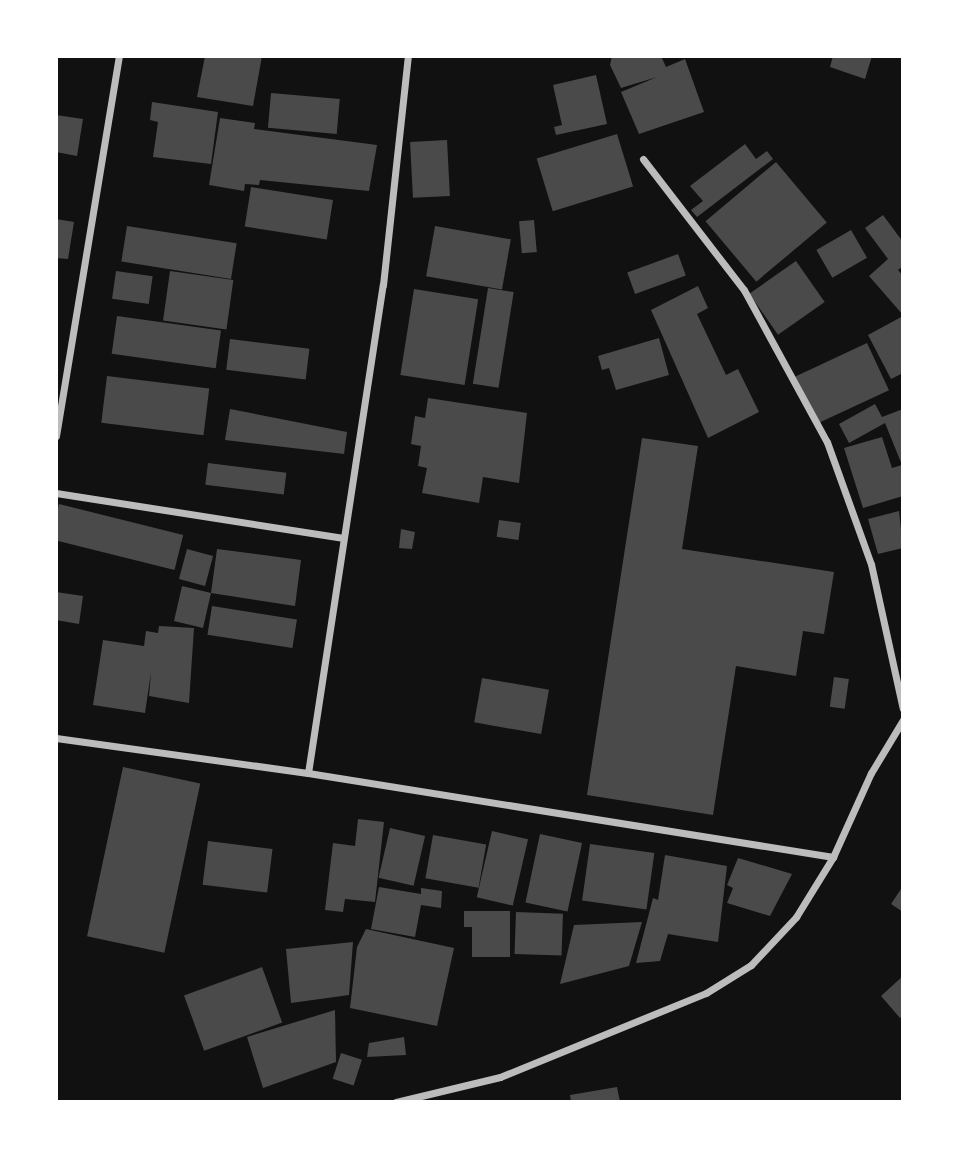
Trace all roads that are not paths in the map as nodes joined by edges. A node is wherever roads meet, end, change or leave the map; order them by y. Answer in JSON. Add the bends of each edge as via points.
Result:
{"nodes":[{"id":1,"x":119,"y":56,"type":"edge"},
{"id":2,"x":408,"y":56,"type":"edge"},
{"id":3,"x":643,"y":159,"type":"dead end"},
{"id":4,"x":56,"y":436,"type":"edge"},
{"id":5,"x":56,"y":493,"type":"edge"},
{"id":6,"x":343,"y":538,"type":"junction"},
{"id":7,"x":903,"y":709,"type":"edge"},
{"id":8,"x":903,"y":720,"type":"edge"},
{"id":9,"x":56,"y":738,"type":"edge"},
{"id":10,"x":308,"y":773,"type":"junction"},
{"id":11,"x":833,"y":857,"type":"junction"},
{"id":12,"x":396,"y":1102,"type":"edge"}],
"edges":[{"from":1,"to":4,"type":"street"},
{"from":2,"to":6,"type":"street","via":[[383,285]]},
{"from":3,"to":7,"type":"street","via":[[744,290],[827,442],[871,564]]},
{"from":5,"to":6,"type":"street"},
{"from":6,"to":10,"type":"street"},
{"from":8,"to":11,"type":"street"},
{"from":9,"to":10,"type":"street"},
{"from":10,"to":11,"type":"street"},
{"from":11,"to":12,"type":"street","via":[[796,917],[751,965],[706,993],[500,1077]]}]}
